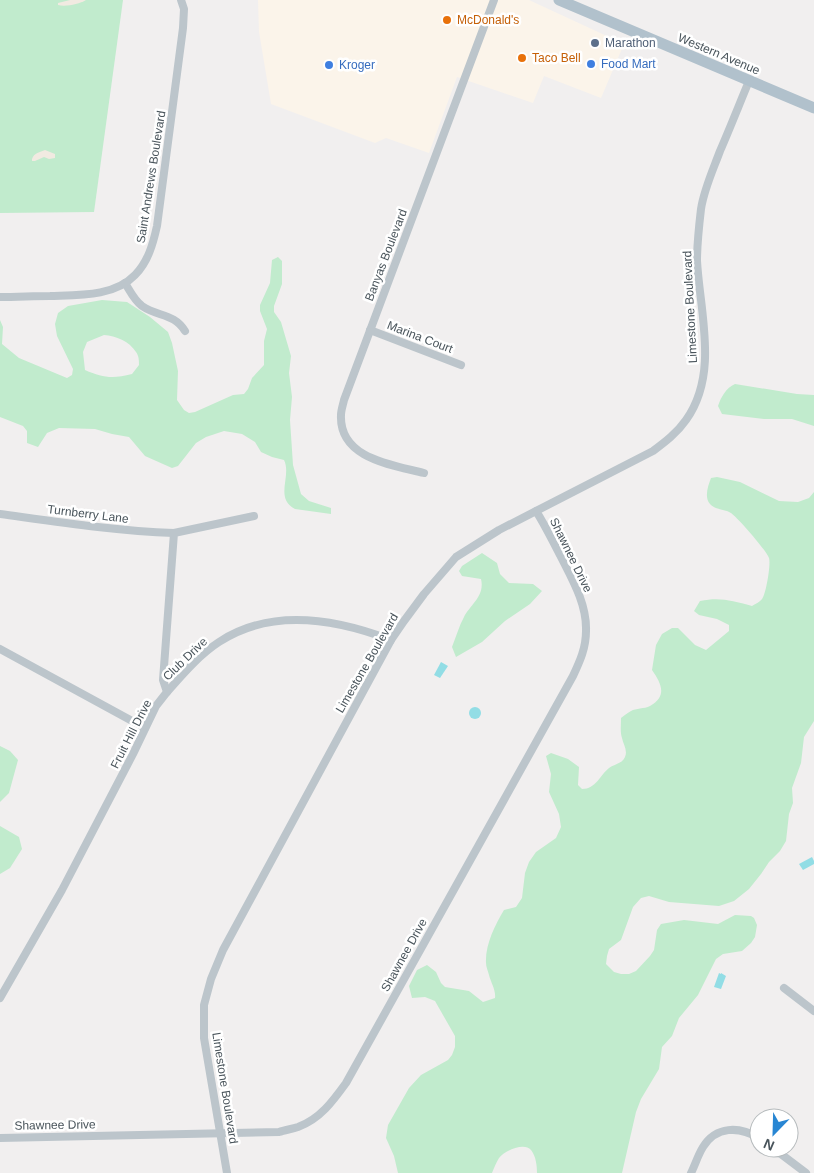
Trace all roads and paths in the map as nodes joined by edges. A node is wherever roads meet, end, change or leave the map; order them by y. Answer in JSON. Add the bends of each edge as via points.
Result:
{"nodes":[{"id":1,"x":180,"y":0,"type":"edge"},
{"id":2,"x":494,"y":0,"type":"edge"},
{"id":3,"x":559,"y":0,"type":"edge"},
{"id":4,"x":749,"y":81,"type":"junction"},
{"id":5,"x":814,"y":108,"type":"edge"},
{"id":6,"x":125,"y":283,"type":"junction"},
{"id":7,"x":0,"y":298,"type":"edge"},
{"id":8,"x":370,"y":330,"type":"junction"},
{"id":9,"x":185,"y":331,"type":"dead end"},
{"id":10,"x":461,"y":365,"type":"dead end"},
{"id":11,"x":424,"y":472,"type":"dead end"},
{"id":12,"x":536,"y":511,"type":"junction"},
{"id":13,"x":0,"y":514,"type":"edge"},
{"id":14,"x":254,"y":516,"type":"dead end"},
{"id":15,"x":174,"y":533,"type":"junction"},
{"id":16,"x":391,"y":640,"type":"junction"},
{"id":17,"x":0,"y":649,"type":"edge"},
{"id":18,"x":167,"y":692,"type":"junction"},
{"id":19,"x":145,"y":728,"type":"junction"},
{"id":20,"x":784,"y":988,"type":"dead end"},
{"id":21,"x":0,"y":998,"type":"edge"},
{"id":22,"x":814,"y":1011,"type":"edge"},
{"id":23,"x":220,"y":1133,"type":"junction"},
{"id":24,"x":749,"y":1133,"type":"edge"},
{"id":25,"x":0,"y":1138,"type":"edge"},
{"id":26,"x":786,"y":1158,"type":"edge"},
{"id":27,"x":227,"y":1173,"type":"edge"},
{"id":28,"x":691,"y":1173,"type":"edge"},
{"id":29,"x":806,"y":1173,"type":"edge"}],
"edges":[{"from":1,"to":6,"type":"street","name":"Saint Andrews Boulevard","via":[[184,9],[183,28],[157,226],[150,252],[135,275]]},
{"from":2,"to":8,"type":"street","name":"Banyas Boulevard"},
{"from":3,"to":4,"type":"main road","name":"Western Avenue"},
{"from":4,"to":5,"type":"main road","name":"Western Avenue"},
{"from":4,"to":12,"type":"street","name":"Limestone Boulevard","via":[[706,188],[702,207],[697,261],[705,362],[700,390],[691,413],[679,429],[653,451]]},
{"from":6,"to":7,"type":"street","name":"Saint Andrews Boulevard","via":[[83,294]]},
{"from":6,"to":9,"type":"street","via":[[140,305],[172,318]]},
{"from":8,"to":10,"type":"street","name":"Marina Court"},
{"from":8,"to":11,"type":"street","name":"Banyas Boulevard","via":[[344,400],[341,413],[344,432],[353,447],[373,460]]},
{"from":12,"to":16,"type":"street","name":"Limestone Boulevard","via":[[456,557]]},
{"from":12,"to":23,"type":"street","name":"Shawnee Drive","via":[[576,586],[585,615],[584,646],[573,676],[346,1084],[332,1103],[298,1127],[279,1132]]},
{"from":13,"to":15,"type":"street","name":"Turnberry Lane"},
{"from":14,"to":15,"type":"street"},
{"from":15,"to":18,"type":"street","name":"Fruit Hill Drive","via":[[163,680]]},
{"from":16,"to":18,"type":"street","name":"Club Drive","via":[[341,624],[272,620],[243,629],[219,642],[195,661]]},
{"from":16,"to":23,"type":"street","name":"Limestone Boulevard","via":[[223,950],[211,979],[204,1005],[204,1038]]},
{"from":17,"to":19,"type":"street"},
{"from":18,"to":19,"type":"street","name":"Fruit Hill Drive"},
{"from":19,"to":21,"type":"street","name":"Fruit Hill Drive","via":[[62,890]]},
{"from":20,"to":22,"type":"street"},
{"from":23,"to":25,"type":"street","name":"Shawnee Drive"},
{"from":23,"to":27,"type":"street","name":"Limestone Boulevard"},
{"from":24,"to":28,"type":"street","via":[[733,1130],[712,1137],[702,1148]]},
{"from":26,"to":29,"type":"street"}]}
